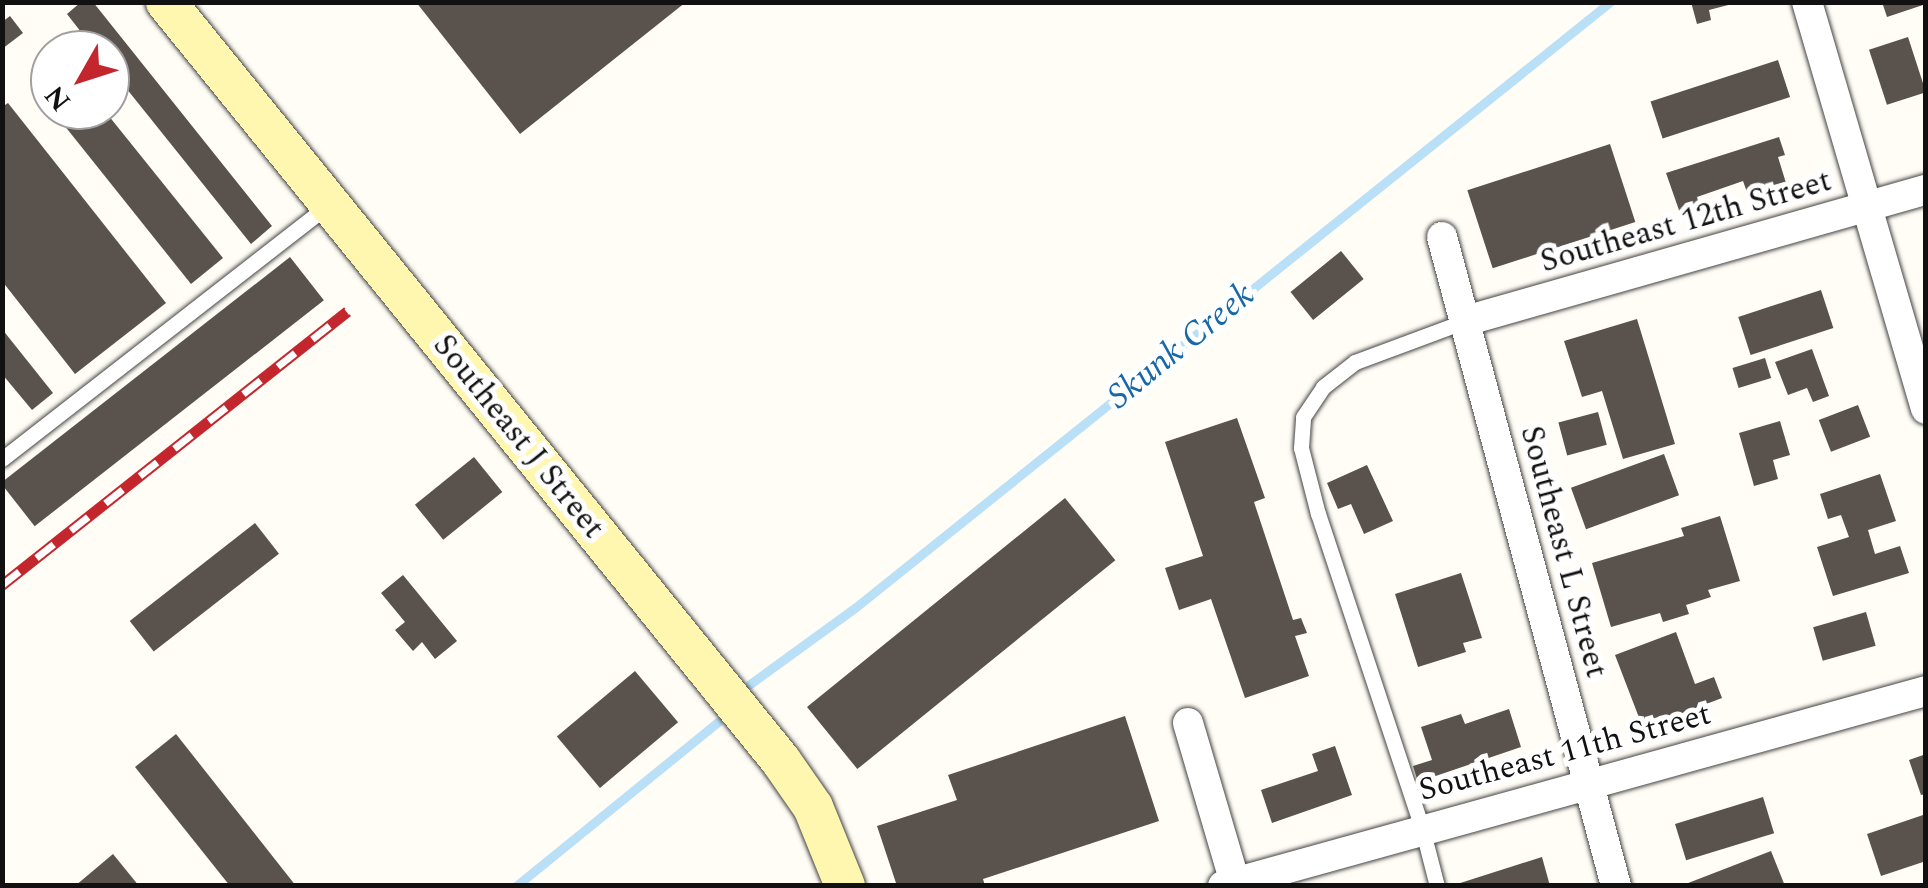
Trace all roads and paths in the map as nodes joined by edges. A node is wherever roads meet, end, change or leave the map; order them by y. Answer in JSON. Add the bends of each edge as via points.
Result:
{"nodes":[{"id":1,"x":166,"y":2,"type":"edge"},
{"id":2,"x":1807,"y":2,"type":"edge"},
{"id":3,"x":1926,"y":190,"type":"edge"},
{"id":4,"x":329,"y":204,"type":"junction"},
{"id":5,"x":1867,"y":206,"type":"junction"},
{"id":6,"x":1442,"y":237,"type":"dead end"},
{"id":7,"x":1465,"y":321,"type":"junction"},
{"id":8,"x":1926,"y":408,"type":"edge"},
{"id":9,"x":2,"y":459,"type":"edge"},
{"id":10,"x":1926,"y":690,"type":"edge"},
{"id":11,"x":1188,"y":722,"type":"dead end"},
{"id":12,"x":1588,"y":784,"type":"junction"},
{"id":13,"x":1422,"y":828,"type":"junction"},
{"id":14,"x":1231,"y":884,"type":"edge"},
{"id":15,"x":844,"y":886,"type":"edge"},
{"id":16,"x":1436,"y":886,"type":"edge"},
{"id":17,"x":1616,"y":886,"type":"edge"}],
"edges":[{"from":1,"to":4,"type":"street","name":"Southeast J Street"},
{"from":2,"to":5,"type":"street"},
{"from":3,"to":5,"type":"street","name":"Southeast 12th Street"},
{"from":4,"to":9,"type":"lane"},
{"from":4,"to":15,"type":"street","name":"Southeast J Street","via":[[781,762],[813,808]]},
{"from":5,"to":7,"type":"street","name":"Southeast 12th Street"},
{"from":5,"to":8,"type":"street"},
{"from":6,"to":7,"type":"street","name":"Southeast L Street"},
{"from":7,"to":12,"type":"street","name":"Southeast L Street"},
{"from":7,"to":13,"type":"lane","via":[[1354,362],[1323,386],[1303,416],[1302,448],[1318,514]]},
{"from":10,"to":12,"type":"street","name":"Southeast 11th Street"},
{"from":11,"to":14,"type":"street"},
{"from":12,"to":13,"type":"street","name":"Southeast 11th Street"},
{"from":12,"to":17,"type":"street","name":"Southeast L Street"},
{"from":13,"to":14,"type":"street","name":"Southeast 11th Street"},
{"from":13,"to":16,"type":"lane"}]}
